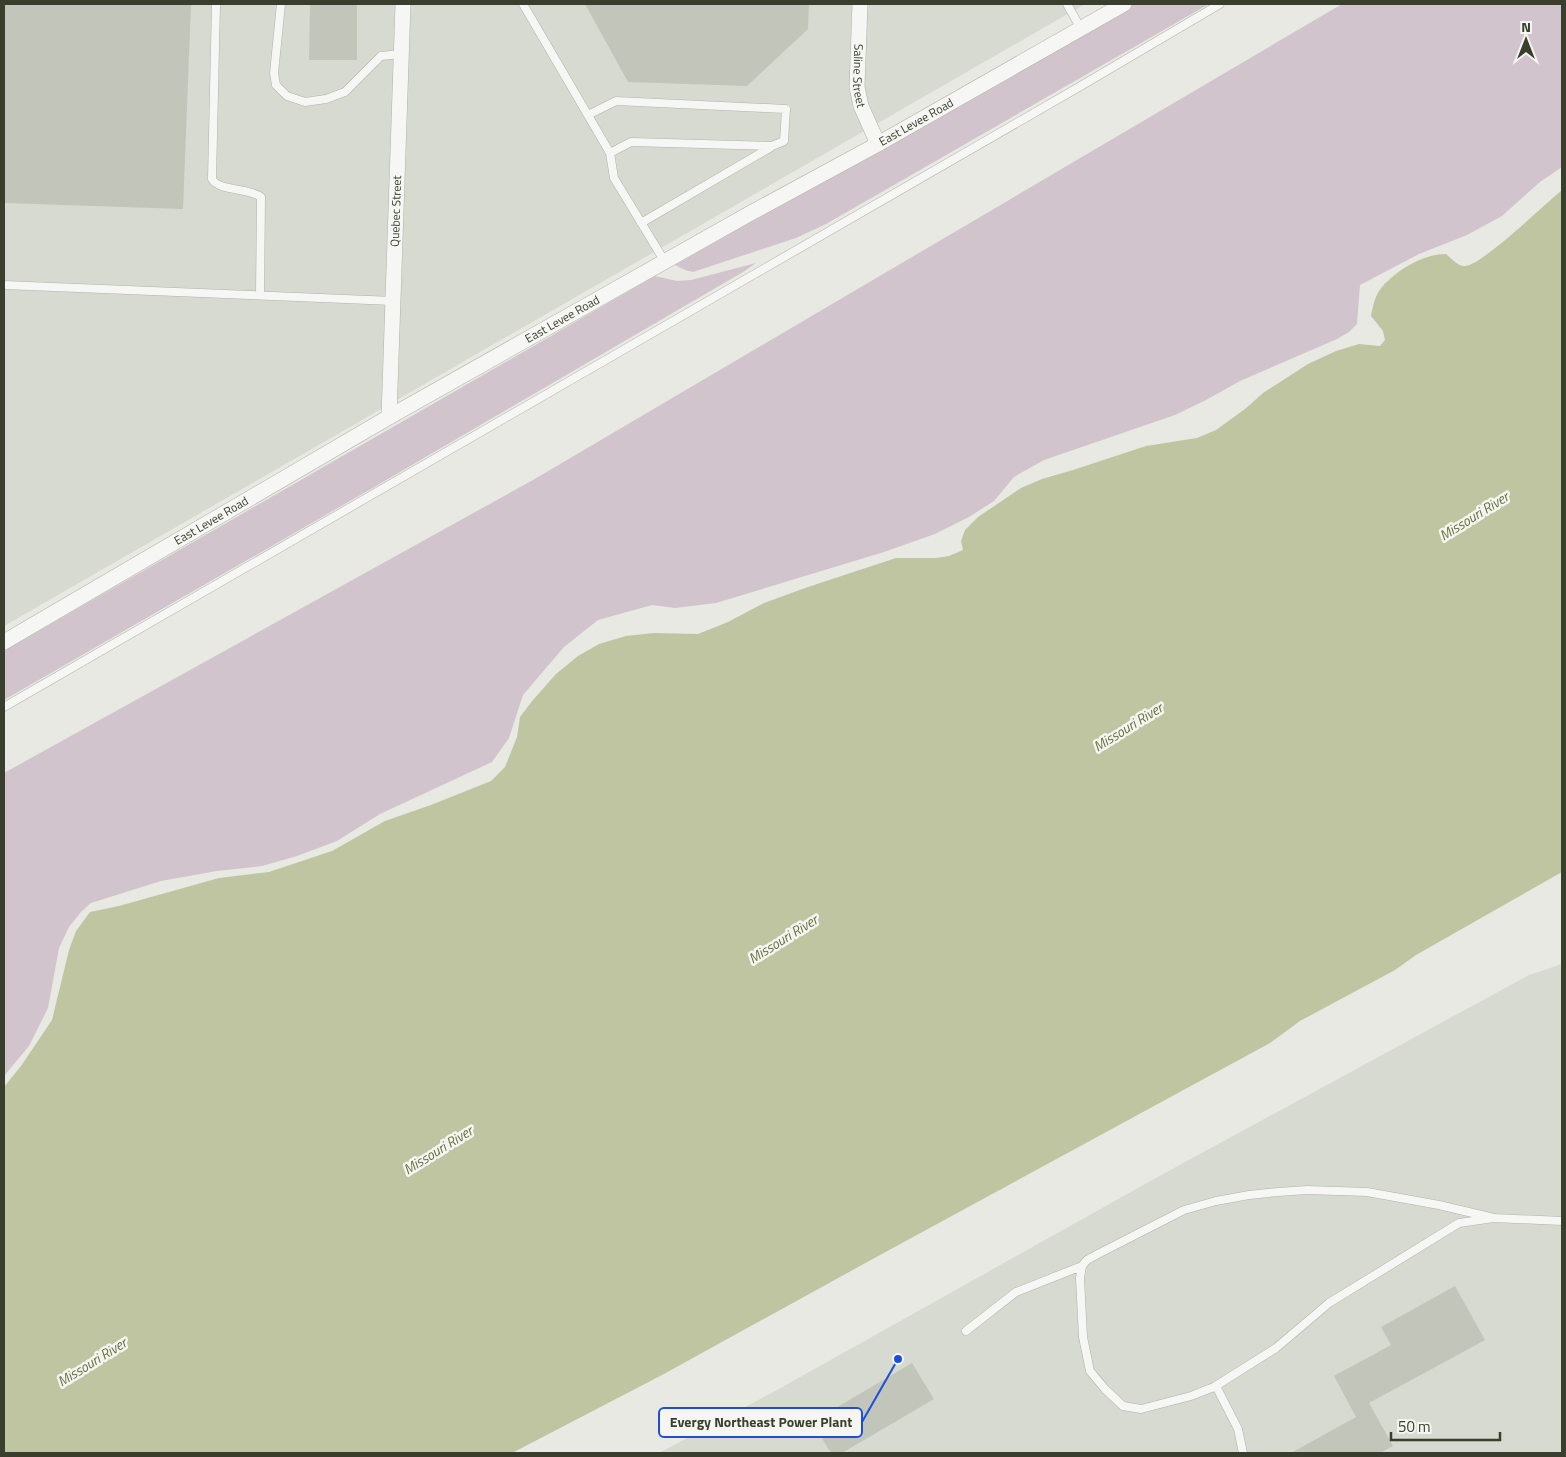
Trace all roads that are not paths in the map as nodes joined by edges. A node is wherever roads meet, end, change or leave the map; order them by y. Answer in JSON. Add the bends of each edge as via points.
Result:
{"nodes":[{"id":1,"x":216,"y":4,"type":"edge"},
{"id":2,"x":281,"y":4,"type":"edge"},
{"id":3,"x":403,"y":4,"type":"edge"},
{"id":4,"x":523,"y":4,"type":"edge"},
{"id":5,"x":860,"y":4,"type":"edge"},
{"id":6,"x":1067,"y":4,"type":"edge"},
{"id":7,"x":1124,"y":4,"type":"edge"},
{"id":8,"x":1220,"y":4,"type":"edge"},
{"id":9,"x":1080,"y":29,"type":"junction"},
{"id":10,"x":401,"y":54,"type":"junction"},
{"id":11,"x":588,"y":115,"type":"junction"},
{"id":12,"x":878,"y":144,"type":"junction"},
{"id":13,"x":772,"y":146,"type":"junction"},
{"id":14,"x":610,"y":153,"type":"junction"},
{"id":15,"x":641,"y":223,"type":"junction"},
{"id":16,"x":664,"y":262,"type":"junction"},
{"id":17,"x":4,"y":285,"type":"edge"},
{"id":18,"x":260,"y":295,"type":"junction"},
{"id":19,"x":393,"y":301,"type":"junction"},
{"id":20,"x":389,"y":417,"type":"junction"},
{"id":21,"x":4,"y":642,"type":"edge"},
{"id":22,"x":4,"y":707,"type":"edge"},
{"id":23,"x":1494,"y":1218,"type":"junction"},
{"id":24,"x":1562,"y":1221,"type":"edge"},
{"id":25,"x":1082,"y":1266,"type":"junction"},
{"id":26,"x":966,"y":1331,"type":"dead end"},
{"id":27,"x":1216,"y":1386,"type":"junction"},
{"id":28,"x":1242,"y":1453,"type":"edge"}],
"edges":[{"from":1,"to":18,"type":"lane","via":[[212,180],[218,186],[261,197]]},
{"from":2,"to":10,"type":"lane","via":[[274,73],[276,85],[286,96],[305,102],[326,99],[345,92],[381,56]]},
{"from":3,"to":10,"type":"street","name":"Quebec Street"},
{"from":4,"to":11,"type":"lane"},
{"from":5,"to":12,"type":"street","name":"Saline Street","via":[[858,87],[861,106]]},
{"from":6,"to":9,"type":"lane"},
{"from":7,"to":9,"type":"street","name":"East Levee Road"},
{"from":8,"to":22,"type":"lane"},
{"from":9,"to":12,"type":"street","name":"East Levee Road"},
{"from":10,"to":19,"type":"street","name":"Quebec Street"},
{"from":11,"to":13,"type":"lane","via":[[616,102],[786,110],[784,141]]},
{"from":11,"to":14,"type":"lane"},
{"from":12,"to":16,"type":"street","name":"East Levee Road"},
{"from":13,"to":14,"type":"lane","via":[[631,142]]},
{"from":13,"to":15,"type":"lane"},
{"from":14,"to":15,"type":"lane","via":[[614,178]]},
{"from":15,"to":16,"type":"lane"},
{"from":16,"to":20,"type":"street","name":"East Levee Road"},
{"from":17,"to":18,"type":"lane"},
{"from":18,"to":19,"type":"lane"},
{"from":19,"to":20,"type":"street","name":"Quebec Street"},
{"from":20,"to":21,"type":"street","name":"East Levee Road"},
{"from":23,"to":24,"type":"lane"},
{"from":23,"to":25,"type":"lane","via":[[1367,1192],[1307,1190],[1249,1194],[1184,1210],[1096,1255]]},
{"from":23,"to":27,"type":"lane","via":[[1459,1223],[1450,1228],[1329,1303],[1276,1348]]},
{"from":25,"to":26,"type":"lane","via":[[1016,1292]]},
{"from":25,"to":27,"type":"lane","via":[[1083,1336],[1090,1371],[1123,1406],[1140,1410]]},
{"from":27,"to":28,"type":"lane","via":[[1238,1429]]}]}
